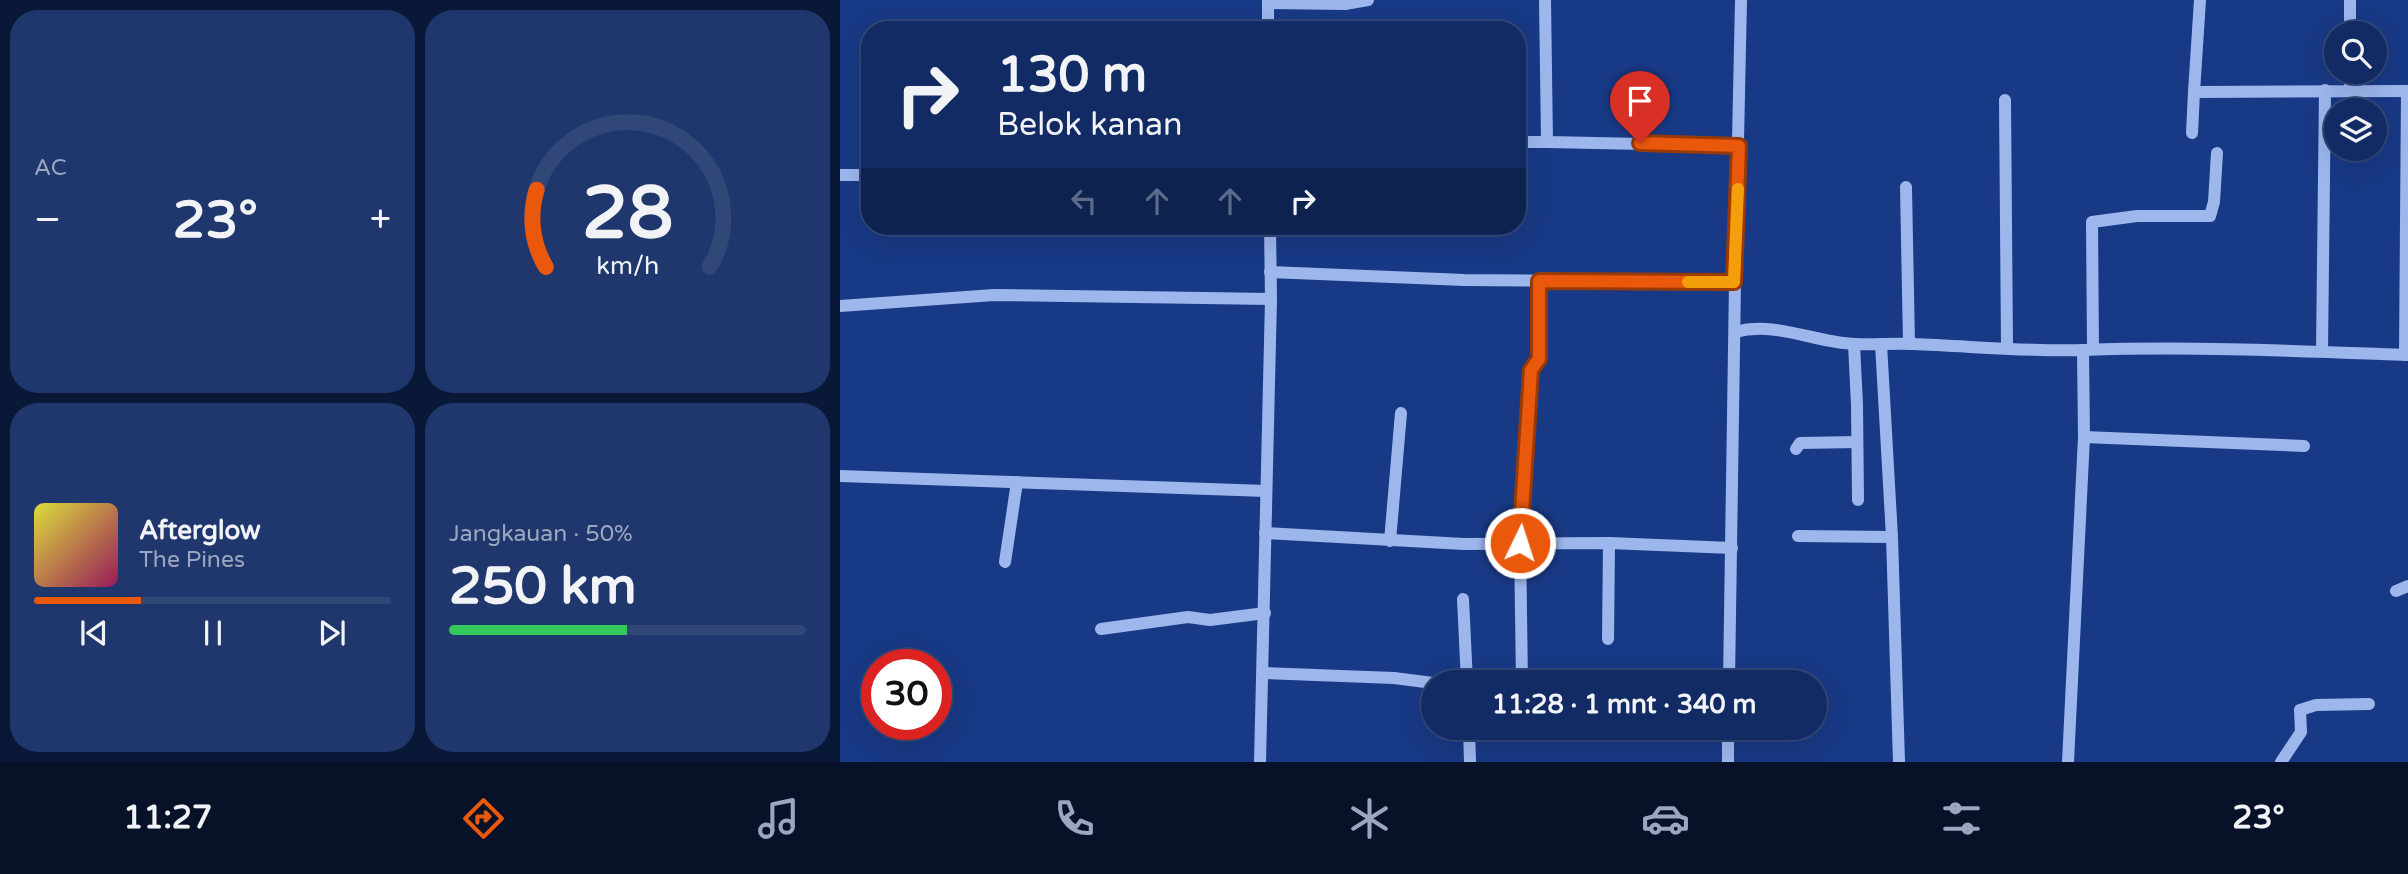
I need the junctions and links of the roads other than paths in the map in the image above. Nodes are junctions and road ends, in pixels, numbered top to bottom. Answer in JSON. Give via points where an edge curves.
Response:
{"nodes":[{"id":1,"x":1368,"y":0,"type":"edge"},
{"id":2,"x":1545,"y":0,"type":"edge"},
{"id":3,"x":1741,"y":0,"type":"edge"},
{"id":4,"x":2200,"y":0,"type":"edge"},
{"id":5,"x":2350,"y":0,"type":"edge"},
{"id":6,"x":1268,"y":1,"type":"edge"},
{"id":7,"x":1268,"y":21,"type":"edge"},
{"id":8,"x":2350,"y":21,"type":"edge"},
{"id":9,"x":2350,"y":84,"type":"edge"},
{"id":10,"x":2325,"y":90,"type":"junction"},
{"id":11,"x":2350,"y":90,"type":"junction"},
{"id":12,"x":2408,"y":90,"type":"edge"},
{"id":13,"x":2194,"y":92,"type":"junction"},
{"id":14,"x":2006,"y":100,"type":"dead end"},
{"id":15,"x":2192,"y":133,"type":"dead end"},
{"id":16,"x":1526,"y":142,"type":"edge"},
{"id":17,"x":1547,"y":142,"type":"junction"},
{"id":18,"x":1739,"y":146,"type":"junction"},
{"id":19,"x":2217,"y":153,"type":"dead end"},
{"id":20,"x":840,"y":175,"type":"edge"},
{"id":21,"x":861,"y":175,"type":"edge"},
{"id":22,"x":1906,"y":187,"type":"dead end"},
{"id":23,"x":1270,"y":235,"type":"edge"},
{"id":24,"x":1270,"y":272,"type":"junction"},
{"id":25,"x":1539,"y":281,"type":"junction"},
{"id":26,"x":1734,"y":282,"type":"junction"},
{"id":27,"x":1271,"y":299,"type":"junction"},
{"id":28,"x":840,"y":306,"type":"edge"},
{"id":29,"x":1735,"y":332,"type":"junction"},
{"id":30,"x":1854,"y":344,"type":"junction"},
{"id":31,"x":1881,"y":344,"type":"junction"},
{"id":32,"x":1909,"y":344,"type":"junction"},
{"id":33,"x":2007,"y":347,"type":"junction"},
{"id":34,"x":2088,"y":350,"type":"junction"},
{"id":35,"x":2322,"y":351,"type":"junction"},
{"id":36,"x":2407,"y":355,"type":"edge"},
{"id":37,"x":1401,"y":413,"type":"dead end"},
{"id":38,"x":2084,"y":437,"type":"junction"},
{"id":39,"x":1857,"y":442,"type":"junction"},
{"id":40,"x":2304,"y":446,"type":"dead end"},
{"id":41,"x":1796,"y":449,"type":"dead end"},
{"id":42,"x":840,"y":476,"type":"edge"},
{"id":43,"x":1017,"y":482,"type":"junction"},
{"id":44,"x":1266,"y":491,"type":"junction"},
{"id":45,"x":1858,"y":499,"type":"dead end"},
{"id":46,"x":1265,"y":533,"type":"junction"},
{"id":47,"x":1798,"y":536,"type":"dead end"},
{"id":48,"x":1892,"y":537,"type":"junction"},
{"id":49,"x":1390,"y":541,"type":"junction"},
{"id":50,"x":1520,"y":543,"type":"junction"},
{"id":51,"x":1609,"y":543,"type":"junction"},
{"id":52,"x":1732,"y":548,"type":"junction"},
{"id":53,"x":1005,"y":562,"type":"dead end"},
{"id":54,"x":1463,"y":599,"type":"dead end"},
{"id":55,"x":1265,"y":613,"type":"junction"},
{"id":56,"x":1101,"y":629,"type":"dead end"},
{"id":57,"x":1608,"y":639,"type":"dead end"},
{"id":58,"x":1466,"y":670,"type":"edge"},
{"id":59,"x":1522,"y":670,"type":"edge"},
{"id":60,"x":1729,"y":670,"type":"edge"},
{"id":61,"x":1264,"y":673,"type":"junction"},
{"id":62,"x":1421,"y":681,"type":"edge"},
{"id":63,"x":2369,"y":705,"type":"dead end"},
{"id":64,"x":1469,"y":740,"type":"edge"},
{"id":65,"x":1728,"y":740,"type":"edge"},
{"id":66,"x":1260,"y":762,"type":"edge"},
{"id":67,"x":1469,"y":762,"type":"edge"},
{"id":68,"x":1728,"y":762,"type":"edge"},
{"id":69,"x":1899,"y":762,"type":"edge"},
{"id":70,"x":2068,"y":762,"type":"edge"},
{"id":71,"x":2281,"y":762,"type":"edge"}],
"edges":[{"from":1,"to":6,"type":"street","via":[[1345,4]]},
{"from":2,"to":17,"type":"street"},
{"from":3,"to":18,"type":"street"},
{"from":4,"to":13,"type":"street"},
{"from":5,"to":8,"type":"street"},
{"from":6,"to":7,"type":"street"},
{"from":9,"to":11,"type":"street"},
{"from":10,"to":11,"type":"street"},
{"from":10,"to":13,"type":"street"},
{"from":10,"to":35,"type":"street"},
{"from":11,"to":12,"type":"street"},
{"from":12,"to":36,"type":"street"},
{"from":13,"to":15,"type":"street"},
{"from":14,"to":33,"type":"street"},
{"from":16,"to":17,"type":"street"},
{"from":17,"to":18,"type":"street"},
{"from":18,"to":26,"type":"street"},
{"from":19,"to":34,"type":"street","via":[[2210,216],[2137,216],[2092,222]]},
{"from":20,"to":21,"type":"street"},
{"from":22,"to":32,"type":"street"},
{"from":23,"to":24,"type":"street"},
{"from":24,"to":25,"type":"street"},
{"from":24,"to":27,"type":"street"},
{"from":25,"to":26,"type":"street"},
{"from":25,"to":50,"type":"street","via":[[1539,359],[1531,370]]},
{"from":26,"to":29,"type":"street"},
{"from":27,"to":28,"type":"street","via":[[994,295]]},
{"from":27,"to":44,"type":"street"},
{"from":29,"to":30,"type":"street","via":[[1771,328]]},
{"from":29,"to":52,"type":"street"},
{"from":30,"to":31,"type":"street"},
{"from":30,"to":39,"type":"street"},
{"from":31,"to":32,"type":"street"},
{"from":31,"to":48,"type":"street"},
{"from":32,"to":33,"type":"street"},
{"from":33,"to":34,"type":"street"},
{"from":34,"to":35,"type":"street"},
{"from":34,"to":38,"type":"street"},
{"from":35,"to":36,"type":"street"},
{"from":37,"to":49,"type":"street"},
{"from":38,"to":40,"type":"street"},
{"from":38,"to":70,"type":"street"},
{"from":39,"to":41,"type":"street","via":[[1800,443]]},
{"from":39,"to":45,"type":"street"},
{"from":42,"to":43,"type":"street"},
{"from":43,"to":44,"type":"street"},
{"from":43,"to":53,"type":"street"},
{"from":44,"to":46,"type":"street"},
{"from":46,"to":49,"type":"street"},
{"from":46,"to":55,"type":"street"},
{"from":47,"to":48,"type":"street"},
{"from":48,"to":69,"type":"street"},
{"from":49,"to":50,"type":"street"},
{"from":50,"to":51,"type":"street"},
{"from":50,"to":59,"type":"street"},
{"from":51,"to":52,"type":"street"},
{"from":51,"to":57,"type":"street"},
{"from":52,"to":60,"type":"street"},
{"from":54,"to":58,"type":"street"},
{"from":55,"to":56,"type":"street"},
{"from":55,"to":61,"type":"street"},
{"from":61,"to":62,"type":"street"},
{"from":61,"to":66,"type":"street"},
{"from":63,"to":71,"type":"street","via":[[2316,705],[2300,710],[2301,732]]},
{"from":64,"to":67,"type":"street"},
{"from":65,"to":68,"type":"street"}]}
